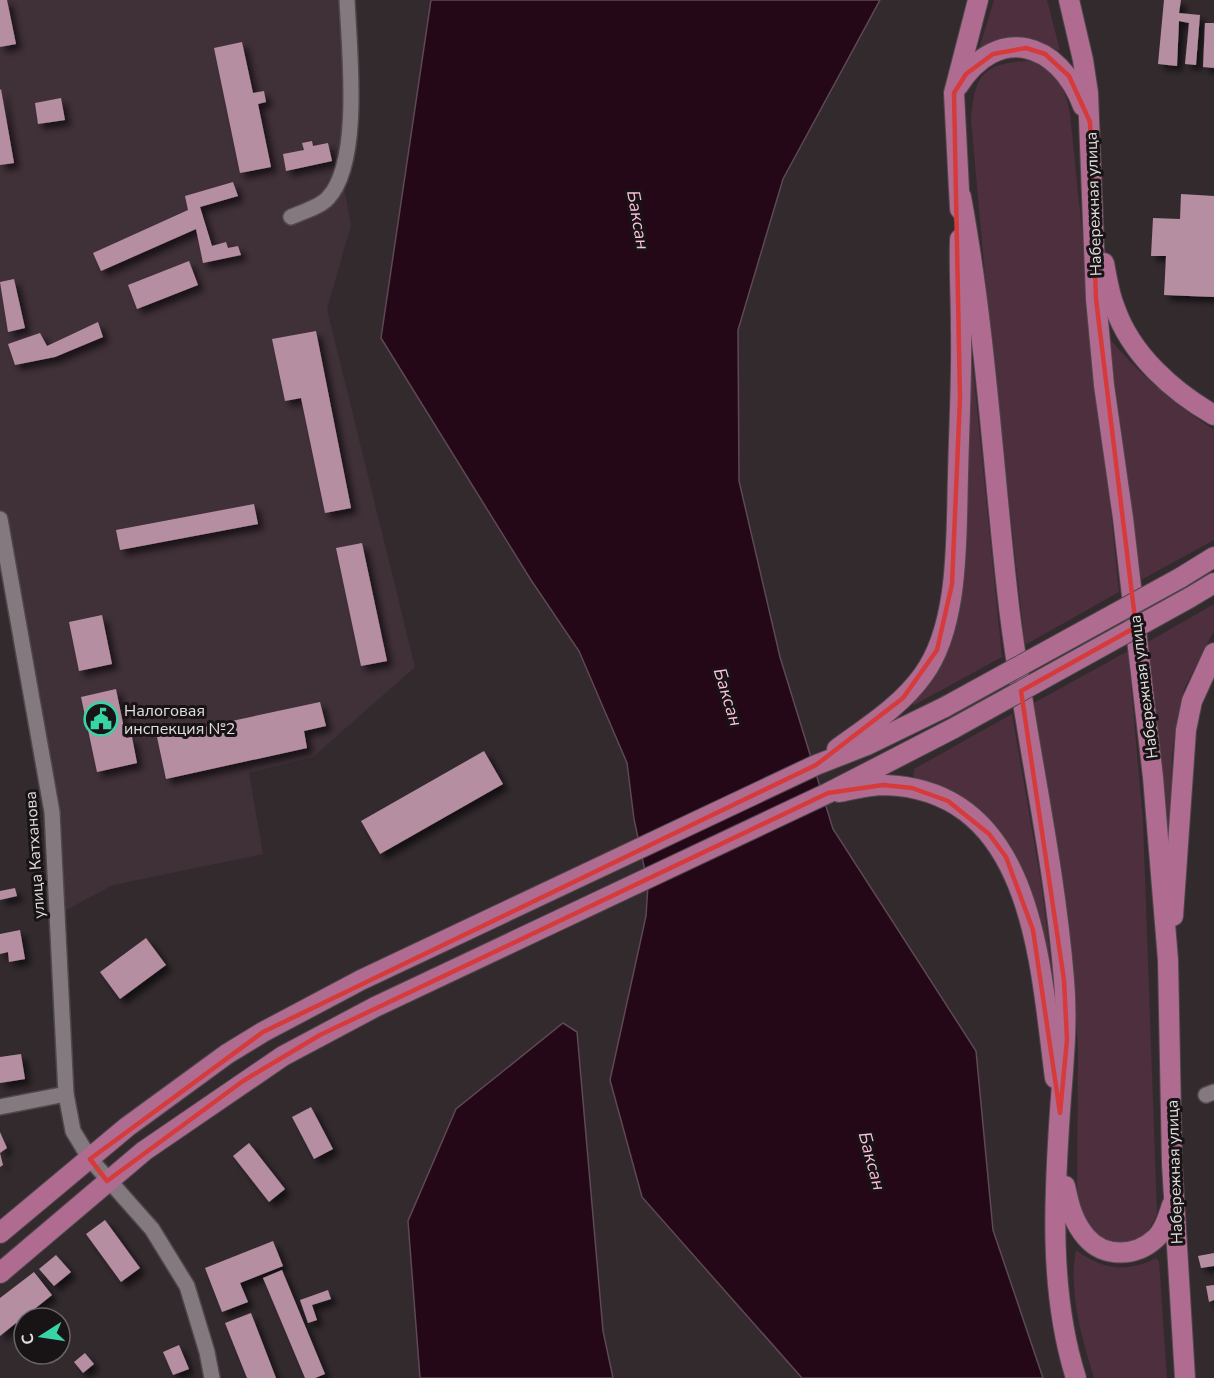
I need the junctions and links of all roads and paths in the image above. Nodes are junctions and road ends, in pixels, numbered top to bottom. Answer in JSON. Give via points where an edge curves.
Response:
{"nodes":[{"id":1,"x":347,"y":0,"type":"edge"},
{"id":2,"x":978,"y":0,"type":"edge"},
{"id":3,"x":1069,"y":0,"type":"edge"},
{"id":4,"x":954,"y":93,"type":"junction"},
{"id":5,"x":1090,"y":122,"type":"junction"},
{"id":6,"x":961,"y":197,"type":"junction"},
{"id":7,"x":1093,"y":206,"type":"junction"},
{"id":8,"x":291,"y":218,"type":"dead end"},
{"id":9,"x":1214,"y":415,"type":"edge"},
{"id":10,"x":0,"y":519,"type":"edge"},
{"id":11,"x":1214,"y":557,"type":"edge"},
{"id":12,"x":1214,"y":583,"type":"edge"},
{"id":13,"x":1214,"y":652,"type":"edge"},
{"id":14,"x":816,"y":765,"type":"junction"},
{"id":15,"x":828,"y":793,"type":"junction"},
{"id":16,"x":1168,"y":960,"type":"junction"},
{"id":17,"x":66,"y":1094,"type":"junction"},
{"id":18,"x":0,"y":1107,"type":"edge"},
{"id":19,"x":1060,"y":1113,"type":"junction"},
{"id":20,"x":1059,"y":1154,"type":"junction"},
{"id":21,"x":90,"y":1159,"type":"junction"},
{"id":22,"x":107,"y":1181,"type":"junction"},
{"id":23,"x":1174,"y":1200,"type":"junction"},
{"id":24,"x":0,"y":1233,"type":"edge"},
{"id":25,"x":0,"y":1273,"type":"edge"},
{"id":26,"x":212,"y":1378,"type":"edge"},
{"id":27,"x":1076,"y":1378,"type":"edge"},
{"id":28,"x":1185,"y":1378,"type":"edge"}],
"edges":[{"from":1,"to":8,"type":"street","via":[[349,145],[342,177],[327,200]]},
{"from":2,"to":4,"type":"main road"},
{"from":3,"to":5,"type":"main road","name":"Набережная улица","via":[[1083,60]]},
{"from":4,"to":5,"type":"main road","via":[[978,62],[1009,48],[1026,48],[1045,54],[1069,76]]},
{"from":4,"to":6,"type":"main road"},
{"from":5,"to":7,"type":"main road","name":"Набережная улица"},
{"from":6,"to":14,"type":"main road","via":[[957,507],[946,620],[924,674],[903,698]]},
{"from":6,"to":19,"type":"main road","via":[[974,270],[1010,608],[1064,980],[1067,1040]]},
{"from":7,"to":9,"type":"main road","via":[[1114,306],[1124,328],[1162,377]]},
{"from":7,"to":16,"type":"main road","name":"Набережная улица","via":[[1104,385],[1153,777]]},
{"from":10,"to":17,"type":"street","name":"улица Катханова","via":[[52,812]]},
{"from":11,"to":14,"type":"main road","bridge":true,"via":[[945,707]]},
{"from":12,"to":15,"type":"main road","bridge":true,"via":[[954,728]]},
{"from":13,"to":16,"type":"main road","via":[[1192,702],[1186,730]]},
{"from":14,"to":21,"type":"main road","via":[[361,980],[263,1032],[154,1107]]},
{"from":15,"to":19,"type":"main road","via":[[883,785],[929,793],[968,815],[1006,856],[1033,930]]},
{"from":15,"to":22,"type":"main road","via":[[375,1007],[283,1056]]},
{"from":16,"to":23,"type":"main road","name":"Набережная улица"},
{"from":17,"to":18,"type":"street"},
{"from":17,"to":21,"type":"street","name":"улица Катханова","via":[[74,1131]]},
{"from":19,"to":20,"type":"main road"},
{"from":20,"to":23,"type":"main road","via":[[1077,1224],[1087,1239],[1101,1249],[1115,1253],[1144,1247],[1157,1238],[1166,1224]]},
{"from":20,"to":27,"type":"main road","via":[[1059,1303]]},
{"from":21,"to":22,"type":"street","name":"улица Катханова"},
{"from":21,"to":24,"type":"main road"},
{"from":22,"to":25,"type":"main road"},
{"from":22,"to":26,"type":"street","name":"улица Катханова","via":[[152,1229],[187,1286]]},
{"from":23,"to":28,"type":"main road","name":"Набережная улица"}]}
